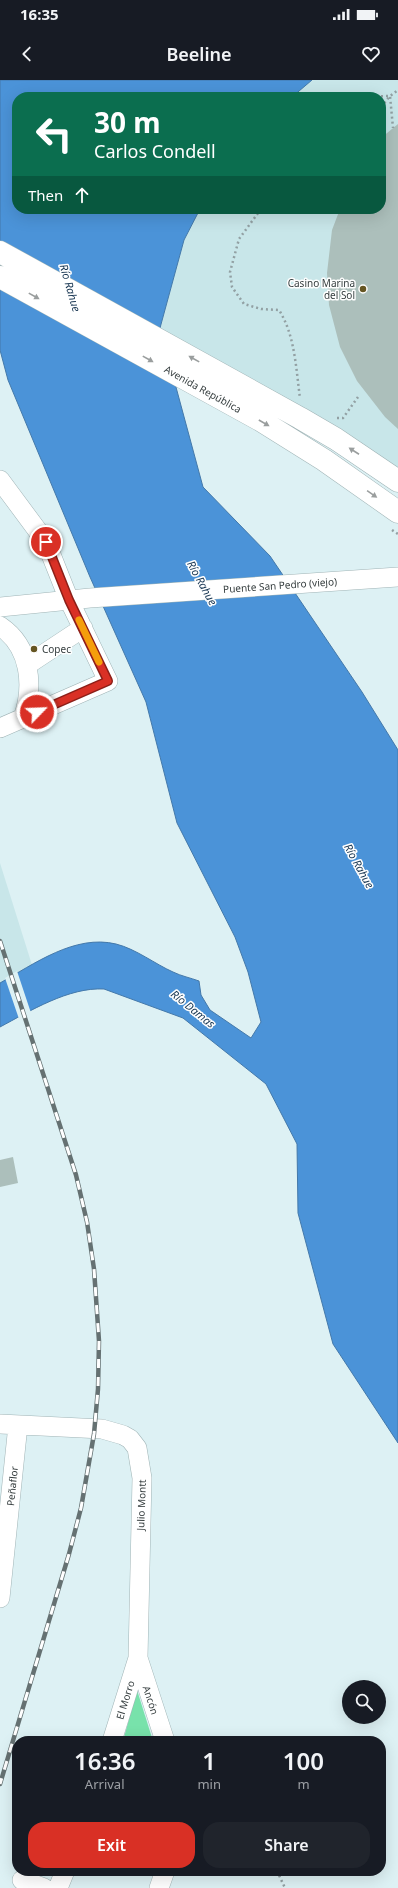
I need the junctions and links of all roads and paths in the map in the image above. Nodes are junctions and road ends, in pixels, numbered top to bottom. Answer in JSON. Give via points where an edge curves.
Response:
{"nodes":[{"id":1,"x":398,"y":90,"type":"edge"},
{"id":2,"x":386,"y":96,"type":"edge"},
{"id":3,"x":390,"y":96,"type":"junction"},
{"id":4,"x":386,"y":101,"type":"edge"},
{"id":5,"x":393,"y":128,"type":"dead end"},
{"id":6,"x":257,"y":214,"type":"edge"},
{"id":7,"x":0,"y":252,"type":"edge"},
{"id":8,"x":0,"y":277,"type":"edge"},
{"id":9,"x":358,"y":397,"type":"dead end"},
{"id":10,"x":306,"y":402,"type":"dead end"},
{"id":11,"x":330,"y":418,"type":"dead end"},
{"id":12,"x":0,"y":480,"type":"edge"},
{"id":13,"x":398,"y":481,"type":"edge"},
{"id":14,"x":398,"y":512,"type":"edge"},
{"id":15,"x":398,"y":577,"type":"edge"},
{"id":16,"x":69,"y":600,"type":"junction"},
{"id":17,"x":0,"y":607,"type":"edge"},
{"id":18,"x":0,"y":626,"type":"edge"},
{"id":19,"x":83,"y":628,"type":"junction"},
{"id":20,"x":27,"y":665,"type":"junction"},
{"id":21,"x":23,"y":718,"type":"junction"},
{"id":22,"x":0,"y":728,"type":"edge"},
{"id":23,"x":9,"y":1424,"type":"edge"},
{"id":24,"x":4,"y":1529,"type":"edge"},
{"id":25,"x":1,"y":1597,"type":"edge"},
{"id":26,"x":138,"y":1658,"type":"junction"},
{"id":27,"x":114,"y":1736,"type":"edge"},
{"id":28,"x":163,"y":1736,"type":"edge"},
{"id":29,"x":63,"y":1876,"type":"edge"},
{"id":30,"x":163,"y":1876,"type":"edge"},
{"id":31,"x":279,"y":1876,"type":"edge"},
{"id":32,"x":22,"y":1880,"type":"dead end"},
{"id":33,"x":44,"y":1888,"type":"edge"},
{"id":34,"x":58,"y":1888,"type":"edge"},
{"id":35,"x":159,"y":1888,"type":"edge"},
{"id":36,"x":285,"y":1888,"type":"edge"}],
"edges":[{"from":1,"to":3,"type":"path"},
{"from":2,"to":3,"type":"path"},
{"from":3,"to":4,"type":"path"},
{"from":3,"to":5,"type":"path"},
{"from":6,"to":10,"type":"path","via":[[239,238],[230,272],[232,287],[244,304],[261,309],[279,310],[285,320],[292,349],[300,398]]},
{"from":13,"to":7,"type":"main road","one_way":true,"via":[[336,439]]},
{"from":8,"to":14,"type":"main road","name":"Avenida República","one_way":true,"via":[[299,444]]},
{"from":9,"to":11,"type":"path","via":[[343,418]]},
{"from":12,"to":16,"type":"street","via":[[46,542]]},
{"from":15,"to":16,"type":"street","name":"Puente San Pedro (viejo)"},
{"from":16,"to":17,"type":"street","name":"Puente San Pedro (viejo)"},
{"from":16,"to":19,"type":"street"},
{"from":18,"to":20,"type":"street","via":[[18,644]]},
{"from":19,"to":20,"type":"street"},
{"from":19,"to":21,"type":"street","via":[[108,681]]},
{"from":20,"to":21,"type":"street","via":[[30,687]]},
{"from":21,"to":22,"type":"street"},
{"from":23,"to":24,"type":"street","name":"Peñaflor"},
{"from":23,"to":26,"type":"street","name":"Julio Montt","via":[[113,1431],[130,1439],[137,1448],[142,1478]]},
{"from":24,"to":25,"type":"street","name":"Peñaflor"},
{"from":26,"to":27,"type":"street","name":"El Morro"},
{"from":26,"to":28,"type":"street","name":"Ancón"},
{"from":29,"to":34,"type":"street"},
{"from":30,"to":35,"type":"street"},
{"from":31,"to":36,"type":"path"},
{"from":32,"to":33,"type":"street"}]}
